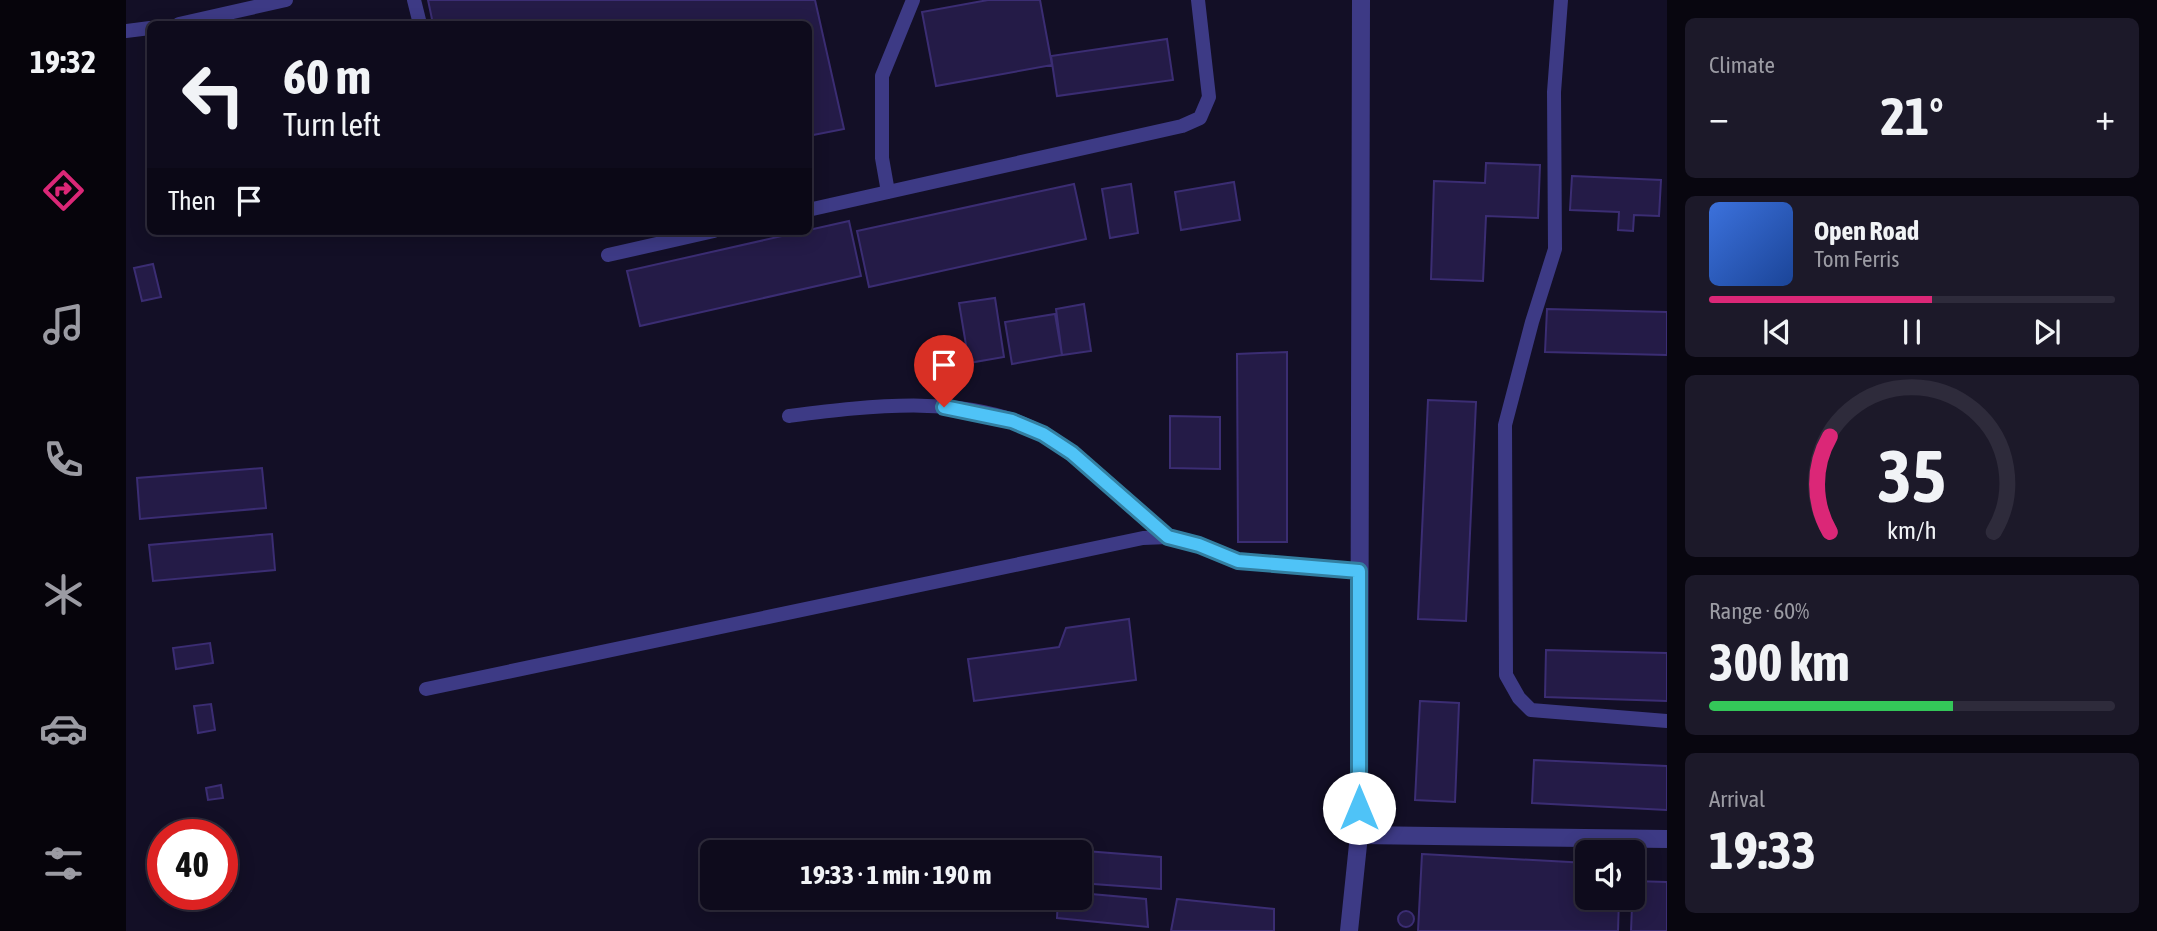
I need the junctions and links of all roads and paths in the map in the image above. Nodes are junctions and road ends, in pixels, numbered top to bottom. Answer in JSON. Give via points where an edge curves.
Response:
{"nodes":[{"id":1,"x":286,"y":0,"type":"edge"},
{"id":2,"x":414,"y":0,"type":"edge"},
{"id":3,"x":913,"y":0,"type":"edge"},
{"id":4,"x":1198,"y":0,"type":"edge"},
{"id":5,"x":1361,"y":0,"type":"edge"},
{"id":6,"x":1561,"y":0,"type":"edge"},
{"id":7,"x":192,"y":21,"type":"edge"},
{"id":8,"x":419,"y":21,"type":"edge"},
{"id":9,"x":147,"y":28,"type":"edge"},
{"id":10,"x":126,"y":31,"type":"edge"},
{"id":11,"x":888,"y":192,"type":"junction"},
{"id":12,"x":812,"y":209,"type":"edge"},
{"id":13,"x":696,"y":235,"type":"edge"},
{"id":14,"x":608,"y":255,"type":"dead end"},
{"id":15,"x":789,"y":416,"type":"dead end"},
{"id":16,"x":1168,"y":537,"type":"junction"},
{"id":17,"x":1359,"y":571,"type":"junction"},
{"id":18,"x":426,"y":689,"type":"dead end"},
{"id":19,"x":1667,"y":721,"type":"edge"},
{"id":20,"x":1359,"y":835,"type":"junction"},
{"id":21,"x":1667,"y":839,"type":"edge"},
{"id":22,"x":1349,"y":931,"type":"edge"}],
"edges":[{"from":1,"to":7,"type":"lane"},
{"from":2,"to":8,"type":"lane"},
{"from":3,"to":11,"type":"lane","via":[[883,76],[882,158]]},
{"from":4,"to":11,"type":"lane","via":[[1209,97],[1200,118]]},
{"from":5,"to":17,"type":"street"},
{"from":6,"to":19,"type":"lane","via":[[1553,92],[1555,249],[1505,425],[1506,675],[1531,710]]},
{"from":9,"to":10,"type":"lane"},
{"from":11,"to":12,"type":"lane"},
{"from":13,"to":14,"type":"lane"},
{"from":15,"to":16,"type":"lane","via":[[877,407],[944,407],[1012,421],[1072,453]]},
{"from":16,"to":17,"type":"lane","via":[[1238,561]]},
{"from":16,"to":18,"type":"lane","via":[[1143,538]]},
{"from":17,"to":20,"type":"street"},
{"from":20,"to":21,"type":"street"},
{"from":20,"to":22,"type":"street"}]}
